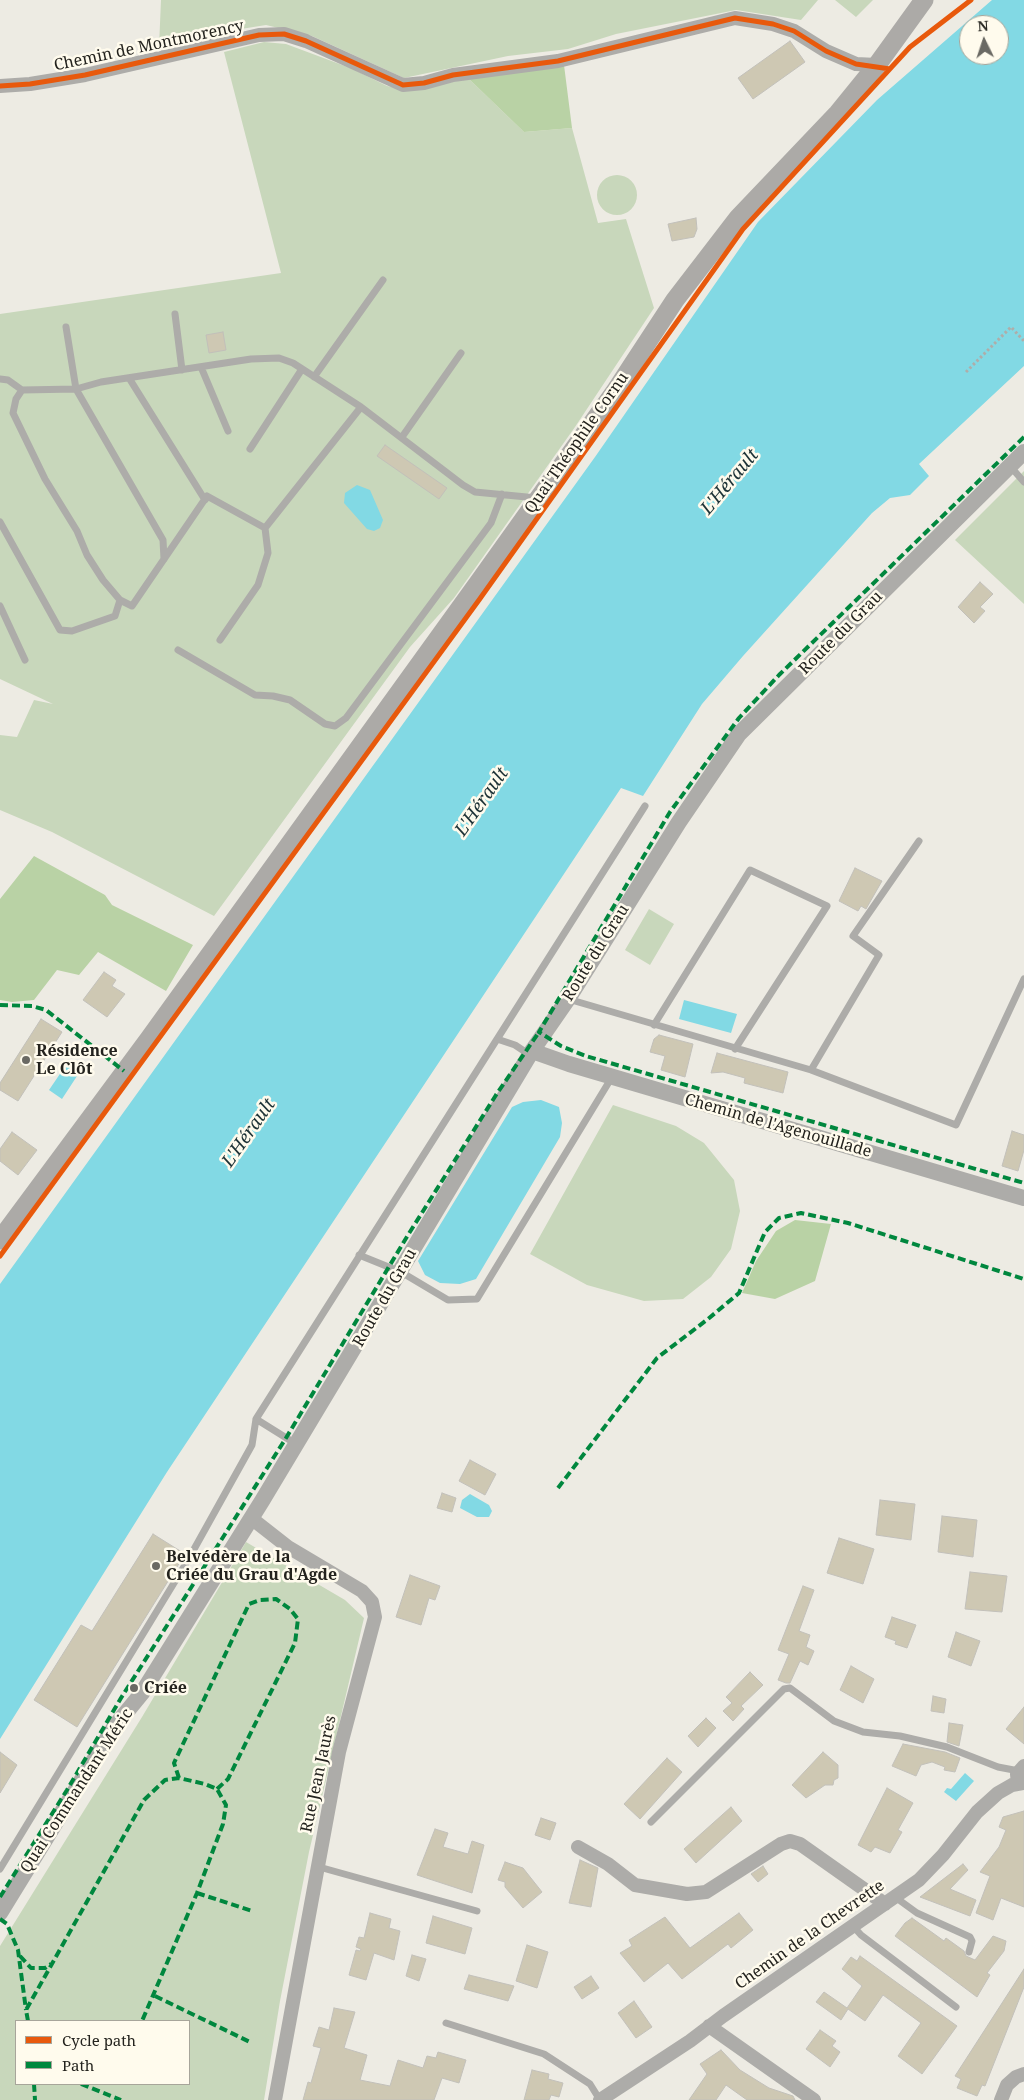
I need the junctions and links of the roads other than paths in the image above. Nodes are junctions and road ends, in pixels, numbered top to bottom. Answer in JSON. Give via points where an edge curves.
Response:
{"nodes":[{"id":1,"x":924,"y":0,"type":"edge"},
{"id":2,"x":877,"y":65,"type":"junction"},
{"id":3,"x":0,"y":86,"type":"edge"},
{"id":4,"x":383,"y":280,"type":"dead end"},
{"id":5,"x":175,"y":314,"type":"dead end"},
{"id":6,"x":66,"y":327,"type":"dead end"},
{"id":7,"x":461,"y":353,"type":"dead end"},
{"id":8,"x":201,"y":367,"type":"junction"},
{"id":9,"x":302,"y":369,"type":"junction"},
{"id":10,"x":182,"y":370,"type":"junction"},
{"id":11,"x":314,"y":377,"type":"junction"},
{"id":12,"x":129,"y":378,"type":"junction"},
{"id":13,"x":0,"y":379,"type":"edge"},
{"id":14,"x":76,"y":389,"type":"junction"},
{"id":15,"x":22,"y":390,"type":"junction"},
{"id":16,"x":361,"y":407,"type":"junction"},
{"id":17,"x":228,"y":430,"type":"dead end"},
{"id":18,"x":402,"y":437,"type":"junction"},
{"id":19,"x":250,"y":449,"type":"dead end"},
{"id":20,"x":1024,"y":452,"type":"edge"},
{"id":21,"x":1010,"y":466,"type":"junction"},
{"id":22,"x":1024,"y":482,"type":"edge"},
{"id":23,"x":502,"y":494,"type":"junction"},
{"id":24,"x":538,"y":498,"type":"junction"},
{"id":25,"x":205,"y":500,"type":"junction"},
{"id":26,"x":0,"y":522,"type":"edge"},
{"id":27,"x":265,"y":528,"type":"junction"},
{"id":28,"x":164,"y":560,"type":"junction"},
{"id":29,"x":120,"y":600,"type":"junction"},
{"id":30,"x":0,"y":606,"type":"edge"},
{"id":31,"x":220,"y":640,"type":"dead end"},
{"id":32,"x":178,"y":650,"type":"dead end"},
{"id":33,"x":24,"y":660,"type":"dead end"},
{"id":34,"x":645,"y":806,"type":"dead end"},
{"id":35,"x":919,"y":841,"type":"dead end"},
{"id":36,"x":1024,"y":979,"type":"edge"},
{"id":37,"x":568,"y":999,"type":"junction"},
{"id":38,"x":654,"y":1025,"type":"junction"},
{"id":39,"x":497,"y":1039,"type":"junction"},
{"id":40,"x":735,"y":1049,"type":"junction"},
{"id":41,"x":532,"y":1051,"type":"junction"},
{"id":42,"x":811,"y":1070,"type":"junction"},
{"id":43,"x":612,"y":1077,"type":"junction"},
{"id":44,"x":1024,"y":1198,"type":"edge"},
{"id":45,"x":0,"y":1240,"type":"edge"},
{"id":46,"x":359,"y":1255,"type":"junction"},
{"id":47,"x":401,"y":1272,"type":"junction"},
{"id":48,"x":256,"y":1419,"type":"junction"},
{"id":49,"x":296,"y":1444,"type":"junction"},
{"id":50,"x":251,"y":1518,"type":"junction"},
{"id":51,"x":1021,"y":1776,"type":"edge"},
{"id":52,"x":651,"y":1822,"type":"dead end"},
{"id":53,"x":578,"y":1847,"type":"dead end"},
{"id":54,"x":319,"y":1866,"type":"junction"},
{"id":55,"x":0,"y":1869,"type":"edge"},
{"id":56,"x":890,"y":1901,"type":"junction"},
{"id":57,"x":477,"y":1911,"type":"dead end"},
{"id":58,"x":0,"y":1913,"type":"edge"},
{"id":59,"x":853,"y":1926,"type":"junction"},
{"id":60,"x":969,"y":1952,"type":"dead end"},
{"id":61,"x":956,"y":2007,"type":"dead end"},
{"id":62,"x":446,"y":2023,"type":"dead end"},
{"id":63,"x":710,"y":2026,"type":"junction"},
{"id":64,"x":1024,"y":2074,"type":"edge"},
{"id":65,"x":275,"y":2100,"type":"edge"},
{"id":66,"x":600,"y":2100,"type":"edge"},
{"id":67,"x":814,"y":2100,"type":"edge"},
{"id":68,"x":1001,"y":2100,"type":"edge"}],
"edges":[{"from":1,"to":2,"type":"main road","name":"Quai Théophile Cornu"},
{"from":2,"to":3,"type":"street","name":"Chemin de Montmorency","via":[[856,64],[826,51],[794,31],[773,24],[734,18],[558,61],[402,85],[306,41],[284,34],[259,34],[85,75]]},
{"from":2,"to":24,"type":"main road","name":"Quai Théophile Cornu","via":[[838,113],[738,218],[675,300],[616,390]]},
{"from":4,"to":11,"type":"lane"},
{"from":5,"to":10,"type":"lane"},
{"from":6,"to":14,"type":"lane"},
{"from":7,"to":18,"type":"lane"},
{"from":8,"to":9,"type":"lane","via":[[279,358]]},
{"from":8,"to":10,"type":"lane"},
{"from":8,"to":17,"type":"lane"},
{"from":9,"to":11,"type":"lane"},
{"from":9,"to":19,"type":"lane"},
{"from":10,"to":12,"type":"lane"},
{"from":11,"to":16,"type":"lane"},
{"from":12,"to":14,"type":"lane"},
{"from":12,"to":25,"type":"lane"},
{"from":13,"to":15,"type":"lane","via":[[8,380]]},
{"from":14,"to":15,"type":"lane"},
{"from":14,"to":28,"type":"lane","via":[[163,540]]},
{"from":15,"to":29,"type":"lane","via":[[13,413],[45,479],[102,580]]},
{"from":16,"to":18,"type":"lane"},
{"from":16,"to":27,"type":"lane"},
{"from":18,"to":23,"type":"lane","via":[[475,492]]},
{"from":20,"to":21,"type":"street","name":"Route du Grau"},
{"from":21,"to":22,"type":"lane"},
{"from":21,"to":37,"type":"street","name":"Route du Grau","via":[[739,734],[679,822]]},
{"from":23,"to":24,"type":"lane"},
{"from":23,"to":32,"type":"lane","via":[[490,523],[346,718],[335,726],[325,724],[290,700],[254,695]]},
{"from":24,"to":45,"type":"main road","name":"Quai Théophile Cornu","via":[[149,1039]]},
{"from":25,"to":27,"type":"lane","via":[[207,496],[217,500]]},
{"from":25,"to":28,"type":"lane"},
{"from":26,"to":29,"type":"lane","via":[[60,630],[72,631],[115,616]]},
{"from":27,"to":31,"type":"lane","via":[[268,553],[258,585]]},
{"from":28,"to":29,"type":"lane","via":[[132,606]]},
{"from":30,"to":33,"type":"lane"},
{"from":34,"to":39,"type":"lane"},
{"from":35,"to":42,"type":"lane","via":[[853,936],[879,955]]},
{"from":36,"to":42,"type":"lane","via":[[956,1125]]},
{"from":37,"to":38,"type":"lane"},
{"from":37,"to":41,"type":"street","name":"Route du Grau"},
{"from":38,"to":40,"type":"lane"},
{"from":38,"to":40,"type":"lane","via":[[750,870],[827,906]]},
{"from":39,"to":41,"type":"lane","via":[[524,1051]]},
{"from":39,"to":46,"type":"lane"},
{"from":40,"to":42,"type":"lane"},
{"from":41,"to":43,"type":"street","name":"Chemin de l'Agenouillade"},
{"from":41,"to":47,"type":"street","name":"Route du Grau"},
{"from":43,"to":44,"type":"street","name":"Chemin de l'Agenouillade"},
{"from":43,"to":47,"type":"lane","via":[[477,1299],[448,1300]]},
{"from":46,"to":47,"type":"lane"},
{"from":46,"to":48,"type":"lane"},
{"from":47,"to":49,"type":"street","name":"Route du Grau"},
{"from":48,"to":49,"type":"lane"},
{"from":48,"to":55,"type":"lane","via":[[252,1444],[188,1560]]},
{"from":49,"to":50,"type":"street","name":"Route du Grau"},
{"from":50,"to":54,"type":"street","name":"Rue Jean Jaurès","via":[[288,1547],[362,1591],[372,1602],[375,1617],[339,1752]]},
{"from":50,"to":58,"type":"street","name":"Quai Commandant Méric","via":[[142,1692],[115,1726]]},
{"from":51,"to":52,"type":"lane","via":[[947,1746],[862,1732],[834,1721],[790,1688],[784,1689]]},
{"from":51,"to":56,"type":"street","name":"Chemin de la Chevrette","via":[[977,1812],[919,1880]]},
{"from":53,"to":56,"type":"street","via":[[635,1884],[686,1894],[706,1892],[790,1840]]},
{"from":54,"to":57,"type":"lane"},
{"from":54,"to":65,"type":"street","name":"Rue Jean Jaurès"},
{"from":56,"to":59,"type":"street","name":"Chemin de la Chevrette"},
{"from":56,"to":60,"type":"lane","via":[[970,1937]]},
{"from":59,"to":61,"type":"lane"},
{"from":59,"to":63,"type":"street","name":"Chemin de la Chevrette"},
{"from":62,"to":66,"type":"lane","via":[[544,2054],[590,2084]]},
{"from":63,"to":66,"type":"street","name":"Chemin de la Chevrette"},
{"from":63,"to":67,"type":"street"},
{"from":64,"to":68,"type":"street","via":[[1006,2085]]}]}
